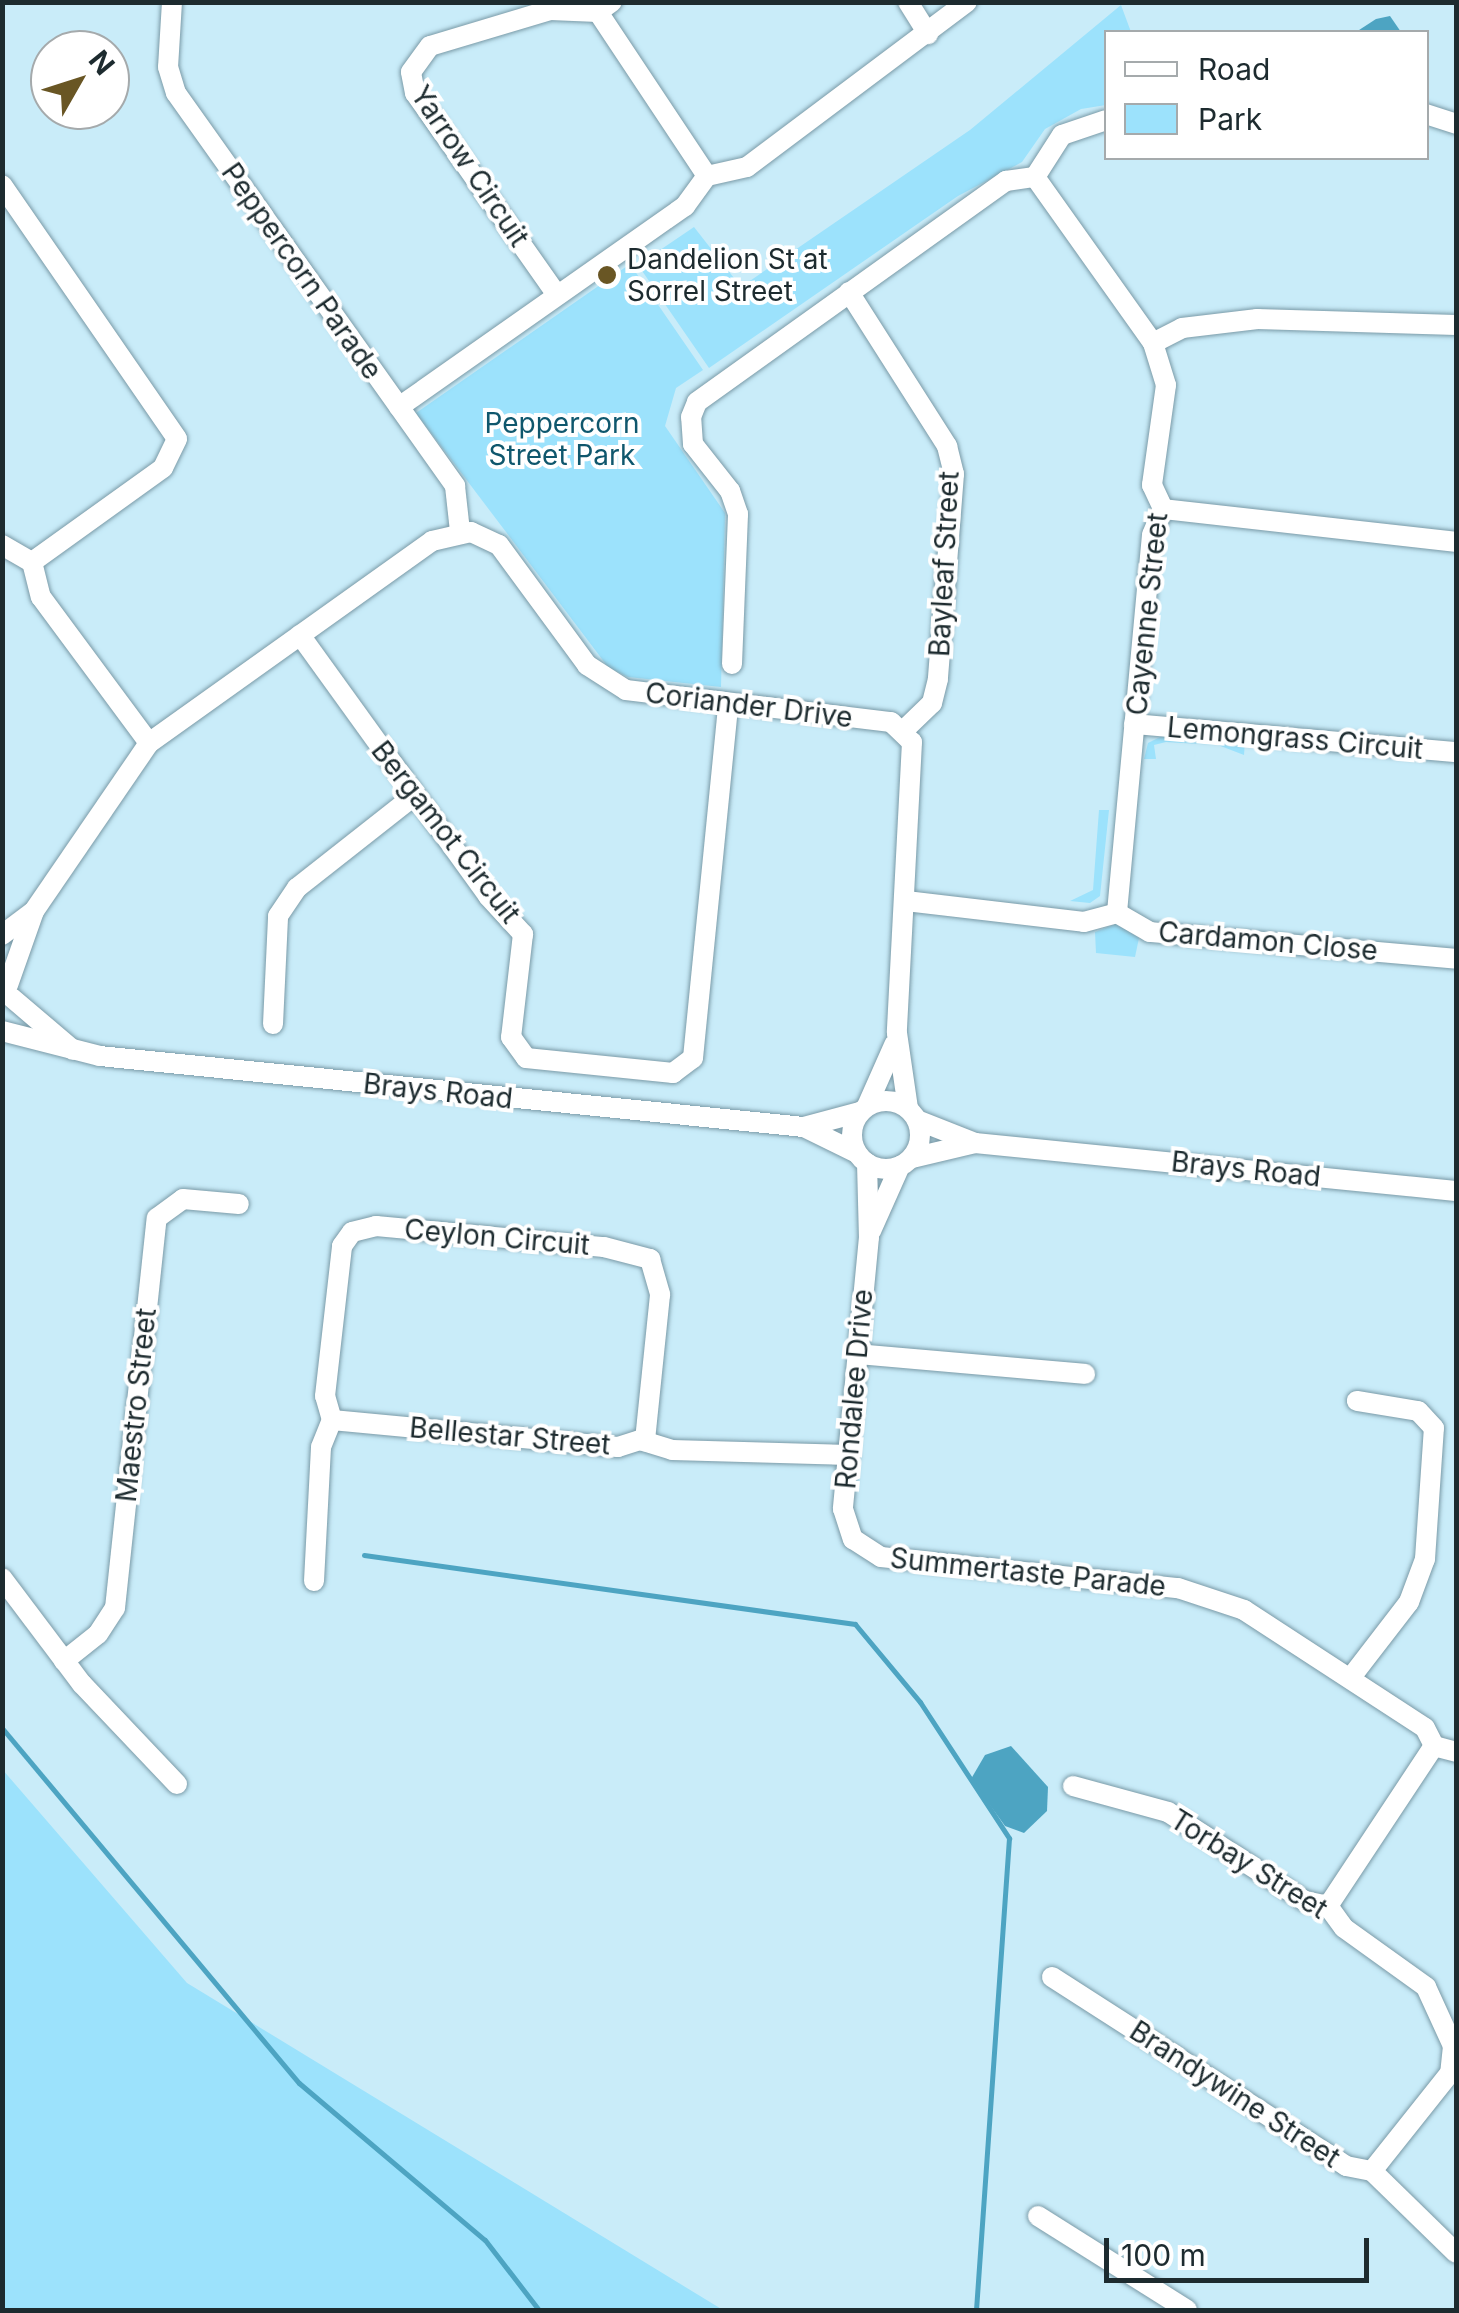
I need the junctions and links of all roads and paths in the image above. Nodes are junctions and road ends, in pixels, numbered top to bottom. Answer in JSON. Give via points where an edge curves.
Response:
{"nodes":[{"id":1,"x":172,"y":2,"type":"edge"},
{"id":2,"x":908,"y":2,"type":"edge"},
{"id":3,"x":967,"y":2,"type":"edge"},
{"id":4,"x":605,"y":7,"type":"edge"},
{"id":5,"x":928,"y":34,"type":"junction"},
{"id":6,"x":1429,"y":115,"type":"edge"},
{"id":7,"x":1104,"y":121,"type":"edge"},
{"id":8,"x":1456,"y":124,"type":"edge"},
{"id":9,"x":707,"y":176,"type":"junction"},
{"id":10,"x":1034,"y":177,"type":"junction"},
{"id":11,"x":2,"y":185,"type":"edge"},
{"id":12,"x":849,"y":292,"type":"junction"},
{"id":13,"x":558,"y":295,"type":"junction"},
{"id":14,"x":1456,"y":325,"type":"edge"},
{"id":15,"x":1153,"y":343,"type":"junction"},
{"id":16,"x":398,"y":406,"type":"junction"},
{"id":17,"x":1163,"y":510,"type":"junction"},
{"id":18,"x":460,"y":531,"type":"junction"},
{"id":19,"x":1456,"y":542,"type":"edge"},
{"id":20,"x":2,"y":545,"type":"edge"},
{"id":21,"x":32,"y":562,"type":"junction"},
{"id":22,"x":300,"y":636,"type":"junction"},
{"id":23,"x":732,"y":664,"type":"dead end"},
{"id":24,"x":728,"y":706,"type":"junction"},
{"id":25,"x":1134,"y":724,"type":"junction"},
{"id":26,"x":903,"y":731,"type":"junction"},
{"id":27,"x":149,"y":743,"type":"junction"},
{"id":28,"x":1456,"y":752,"type":"edge"},
{"id":29,"x":414,"y":796,"type":"junction"},
{"id":30,"x":906,"y":901,"type":"junction"},
{"id":31,"x":34,"y":911,"type":"junction"},
{"id":32,"x":1117,"y":912,"type":"junction"},
{"id":33,"x":2,"y":936,"type":"edge"},
{"id":34,"x":1456,"y":959,"type":"edge"},
{"id":35,"x":8,"y":987,"type":"edge"},
{"id":36,"x":2,"y":1024,"type":"edge"},
{"id":37,"x":273,"y":1024,"type":"dead end"},
{"id":38,"x":2,"y":1032,"type":"edge"},
{"id":39,"x":897,"y":1034,"type":"junction"},
{"id":40,"x":73,"y":1050,"type":"junction"},
{"id":41,"x":863,"y":1109,"type":"junction"},
{"id":42,"x":913,"y":1114,"type":"junction"},
{"id":43,"x":804,"y":1127,"type":"junction"},
{"id":44,"x":975,"y":1143,"type":"junction"},
{"id":45,"x":862,"y":1158,"type":"junction"},
{"id":46,"x":906,"y":1162,"type":"junction"},
{"id":47,"x":1456,"y":1190,"type":"edge"},
{"id":48,"x":239,"y":1204,"type":"dead end"},
{"id":49,"x":868,"y":1237,"type":"junction"},
{"id":50,"x":857,"y":1354,"type":"junction"},
{"id":51,"x":1085,"y":1374,"type":"dead end"},
{"id":52,"x":1357,"y":1401,"type":"dead end"},
{"id":53,"x":332,"y":1420,"type":"junction"},
{"id":54,"x":645,"y":1441,"type":"junction"},
{"id":55,"x":849,"y":1455,"type":"junction"},
{"id":56,"x":854,"y":1539,"type":"joint"},
{"id":57,"x":2,"y":1578,"type":"edge"},
{"id":58,"x":314,"y":1581,"type":"dead end"},
{"id":59,"x":64,"y":1662,"type":"junction"},
{"id":60,"x":1352,"y":1676,"type":"junction"},
{"id":61,"x":1434,"y":1746,"type":"junction"},
{"id":62,"x":1456,"y":1752,"type":"edge"},
{"id":63,"x":177,"y":1784,"type":"dead end"},
{"id":64,"x":1073,"y":1786,"type":"dead end"},
{"id":65,"x":1328,"y":1906,"type":"junction"},
{"id":66,"x":1052,"y":1977,"type":"dead end"},
{"id":67,"x":1372,"y":2171,"type":"junction"},
{"id":68,"x":1038,"y":2216,"type":"dead end"},
{"id":69,"x":1456,"y":2253,"type":"edge"},
{"id":70,"x":1187,"y":2310,"type":"edge"}],
"edges":[{"from":1,"to":16,"type":"street","name":"Peppercorn Parade","via":[[168,67],[176,93]]},
{"from":2,"to":5,"type":"street"},
{"from":3,"to":5,"type":"street"},
{"from":4,"to":9,"type":"street"},
{"from":4,"to":13,"type":"street","name":"Yarrow Circuit","via":[[556,9],[436,44],[410,72],[415,93]]},
{"from":5,"to":9,"type":"street","via":[[748,166]]},
{"from":6,"to":8,"type":"street"},
{"from":7,"to":10,"type":"street","via":[[1062,136]]},
{"from":9,"to":13,"type":"street","via":[[686,206]]},
{"from":10,"to":12,"type":"street","via":[[1006,181]]},
{"from":10,"to":15,"type":"street","name":"Cayenne Street"},
{"from":11,"to":21,"type":"street","via":[[177,439],[163,468]]},
{"from":12,"to":23,"type":"street","via":[[697,402],[691,416],[694,444],[730,490],[738,514]]},
{"from":12,"to":26,"type":"street","name":"Bayleaf Street","via":[[947,446],[954,474],[938,679],[932,703]]},
{"from":13,"to":16,"type":"street"},
{"from":14,"to":15,"type":"street","via":[[1257,319],[1182,328]]},
{"from":15,"to":17,"type":"street","name":"Cayenne Street","via":[[1166,385],[1152,485]]},
{"from":16,"to":18,"type":"street","name":"Peppercorn Parade","via":[[457,491]]},
{"from":17,"to":19,"type":"street"},
{"from":17,"to":25,"type":"street","name":"Cayenne Street","via":[[1152,535]]},
{"from":18,"to":22,"type":"street","via":[[432,541]]},
{"from":18,"to":24,"type":"street","name":"Coriander Drive","via":[[499,545],[587,665],[626,690]]},
{"from":20,"to":21,"type":"street"},
{"from":21,"to":27,"type":"street","via":[[41,598]]},
{"from":22,"to":27,"type":"street"},
{"from":22,"to":29,"type":"street","name":"Bergamot Circuit"},
{"from":24,"to":26,"type":"street","name":"Coriander Drive","via":[[891,722]]},
{"from":24,"to":29,"type":"street","name":"Bergamot Circuit","via":[[693,1058],[674,1074],[526,1058],[511,1037],[524,934]]},
{"from":25,"to":28,"type":"street","name":"Lemongrass Circuit"},
{"from":25,"to":32,"type":"street","name":"Cayenne Street"},
{"from":26,"to":30,"type":"street","via":[[912,742],[914,773]]},
{"from":27,"to":31,"type":"street"},
{"from":29,"to":37,"type":"street","via":[[298,888],[278,916]]},
{"from":30,"to":32,"type":"street","via":[[1084,922]]},
{"from":30,"to":39,"type":"street"},
{"from":31,"to":33,"type":"street"},
{"from":31,"to":35,"type":"street"},
{"from":32,"to":34,"type":"street","name":"Cardamon Close","via":[[1150,932]]},
{"from":35,"to":36,"type":"street"},
{"from":35,"to":40,"type":"street"},
{"from":38,"to":40,"type":"street","name":"Brays Road"},
{"from":39,"to":41,"type":"street"},
{"from":39,"to":42,"type":"street"},
{"from":40,"to":43,"type":"street","name":"Brays Road"},
{"from":41,"to":42,"type":"street","via":[[888,1100]]},
{"from":41,"to":43,"type":"street","name":"Brays Road"},
{"from":41,"to":45,"type":"street","via":[[852,1129]]},
{"from":42,"to":44,"type":"street","name":"Brays Road"},
{"from":42,"to":46,"type":"street","via":[[920,1140]]},
{"from":43,"to":45,"type":"street","name":"Brays Road"},
{"from":44,"to":46,"type":"street","name":"Brays Road"},
{"from":44,"to":47,"type":"street","name":"Brays Road"},
{"from":45,"to":46,"type":"street"},
{"from":45,"to":49,"type":"street","name":"Rondalee Drive"},
{"from":46,"to":49,"type":"street","name":"Rondalee Drive"},
{"from":48,"to":59,"type":"street","name":"Maestro Street","via":[[183,1200],[156,1218],[115,1608],[98,1634]]},
{"from":49,"to":50,"type":"street","name":"Rondalee Drive"},
{"from":50,"to":51,"type":"street"},
{"from":50,"to":55,"type":"street","name":"Rondalee Drive"},
{"from":52,"to":60,"type":"street","via":[[1418,1411],[1434,1428],[1426,1559],[1408,1602]]},
{"from":53,"to":54,"type":"street","name":"Bellestar Street","via":[[618,1447]]},
{"from":53,"to":54,"type":"street","name":"Ceylon Circuit","via":[[326,1396],[342,1246],[352,1232],[376,1226],[604,1247],[650,1259],[660,1294]]},
{"from":53,"to":58,"type":"street","via":[[322,1447]]},
{"from":54,"to":55,"type":"street","name":"Bellestar Street","via":[[672,1450]]},
{"from":55,"to":56,"type":"street","name":"Rondalee Drive","via":[[843,1509]]},
{"from":56,"to":60,"type":"street","name":"Summertaste Parade","via":[[881,1556],[1178,1588],[1244,1610]]},
{"from":57,"to":59,"type":"street"},
{"from":59,"to":63,"type":"street"},
{"from":60,"to":61,"type":"street","name":"Summertaste Parade","via":[[1425,1728]]},
{"from":61,"to":62,"type":"street"},
{"from":61,"to":65,"type":"street"},
{"from":64,"to":65,"type":"street","name":"Torbay Street","via":[[1168,1812],[1305,1901]]},
{"from":65,"to":67,"type":"street","name":"Torbay Street","via":[[1344,1928],[1426,1987],[1453,2046],[1450,2073]]},
{"from":66,"to":67,"type":"street","name":"Brandywine Street","via":[[1346,2166]]},
{"from":67,"to":69,"type":"street","name":"Brandywine Street"},
{"from":68,"to":70,"type":"street"}]}
